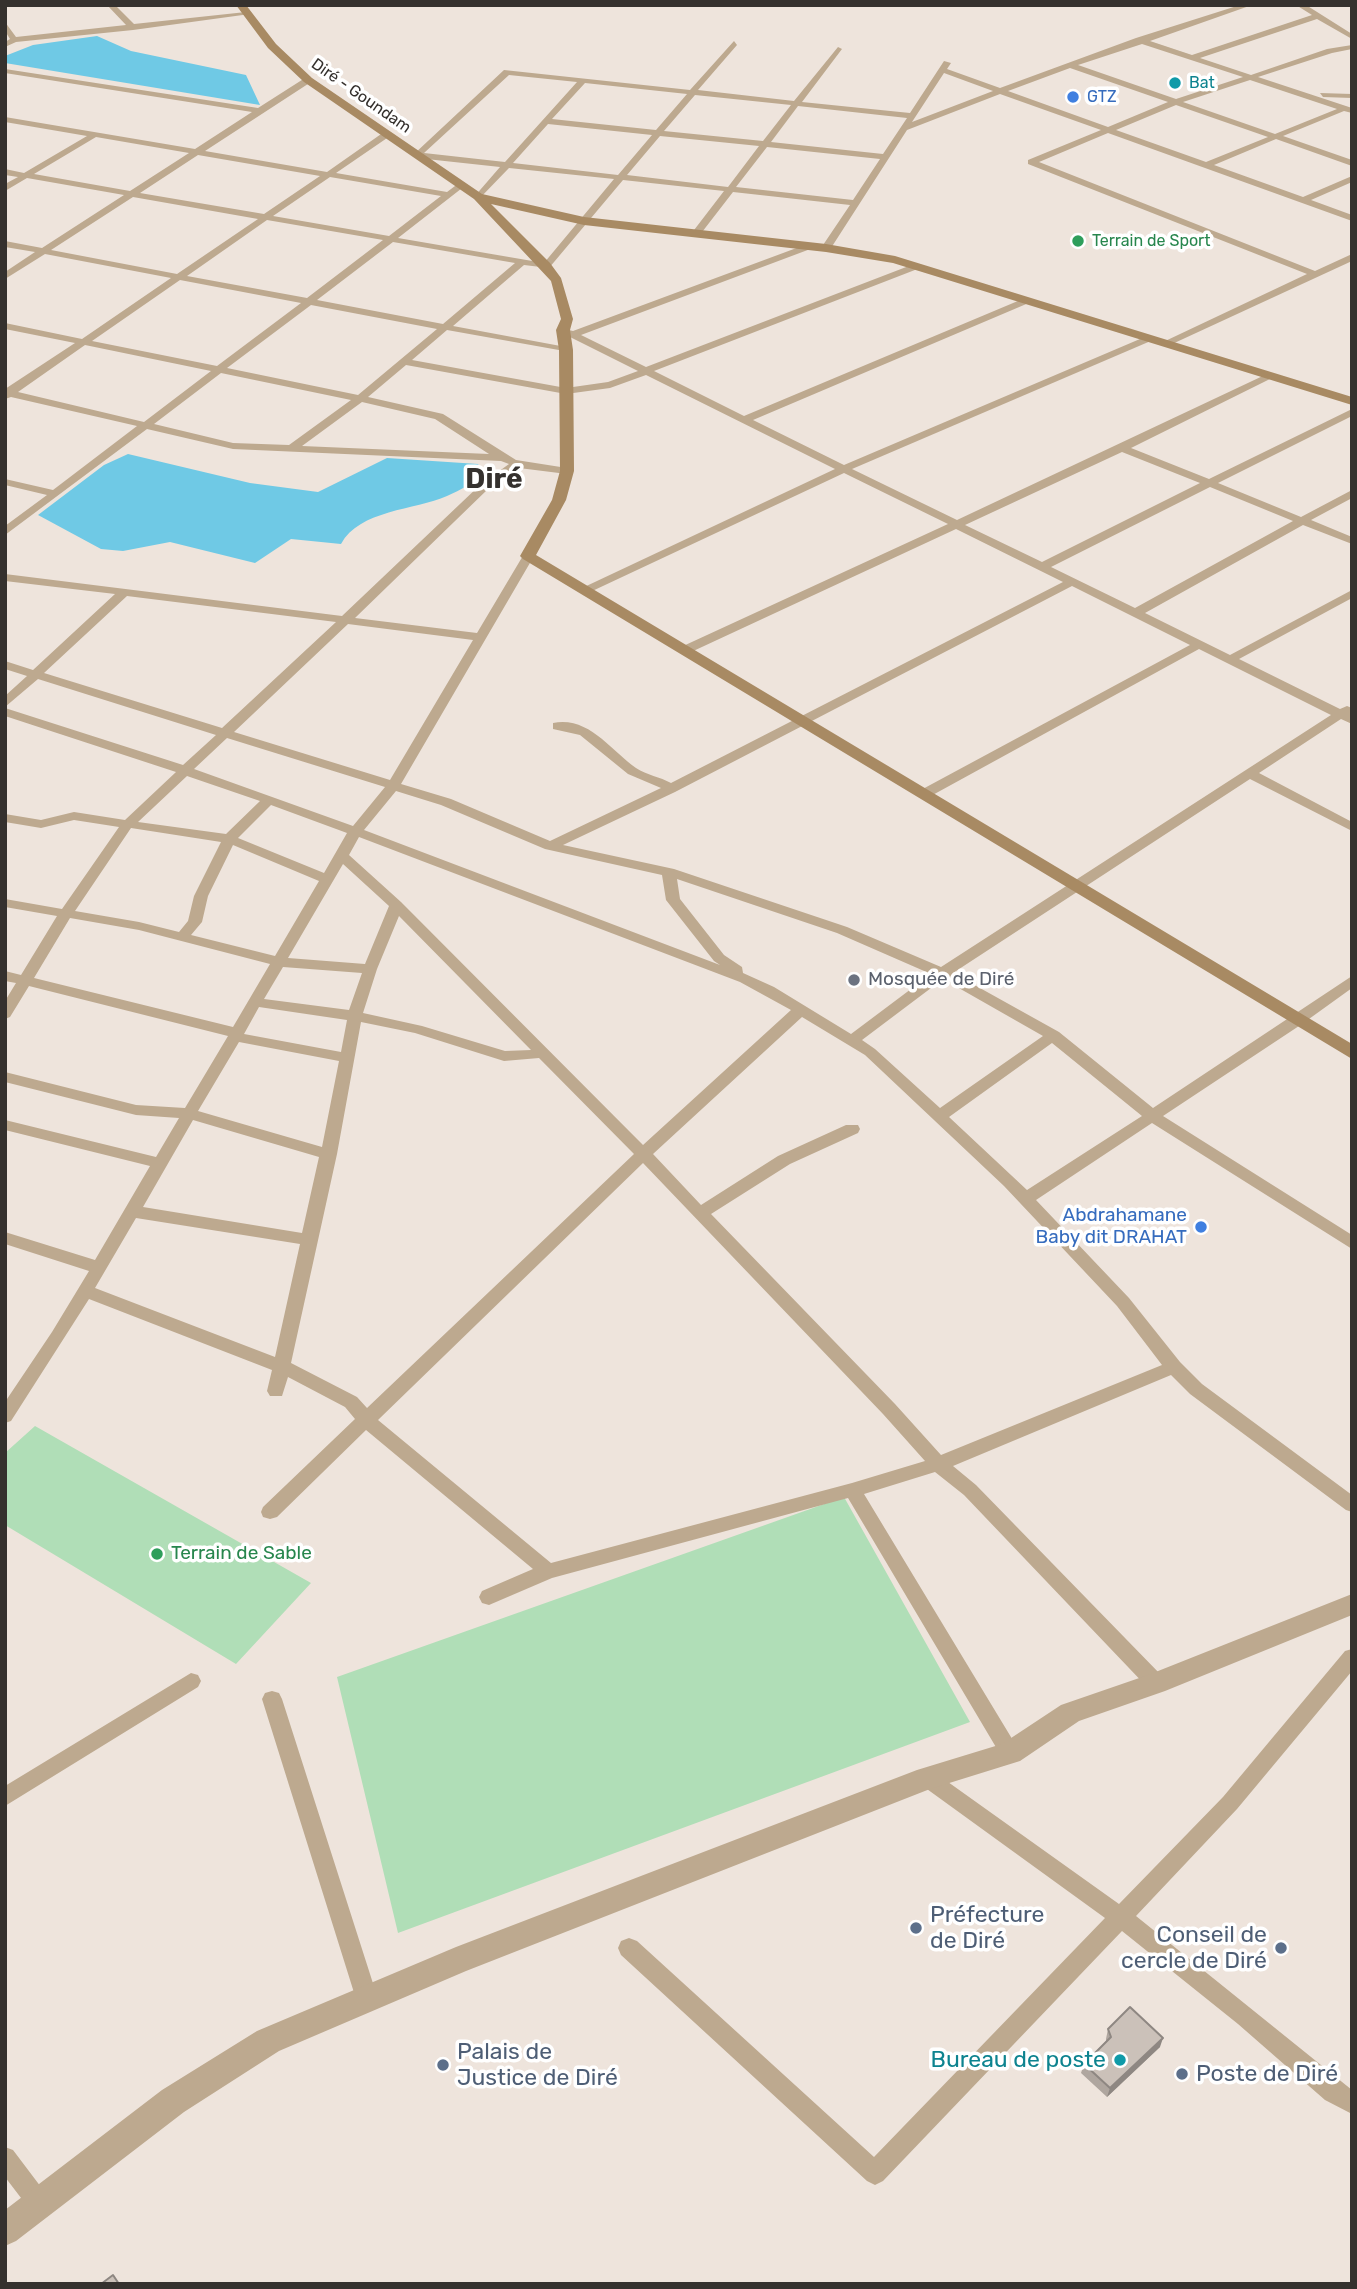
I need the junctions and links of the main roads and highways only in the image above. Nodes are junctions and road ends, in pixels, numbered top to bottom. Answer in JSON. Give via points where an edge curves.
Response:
{"nodes":[{"id":1,"x":244,"y":10,"type":"edge"},
{"id":2,"x":478,"y":197,"type":"junction"},
{"id":3,"x":1352,"y":401,"type":"edge"},
{"id":4,"x":1352,"y":1053,"type":"edge"}],
"edges":[{"from":1,"to":2,"type":"main road","name":"Diré - Goundam","via":[[272,46],[308,80]]},
{"from":2,"to":3,"type":"main road","via":[[584,220],[826,248],[917,266]]},
{"from":2,"to":4,"type":"main road","name":"Diré - Goundam","via":[[557,281],[569,332],[567,471],[559,500],[528,556]]}]}
